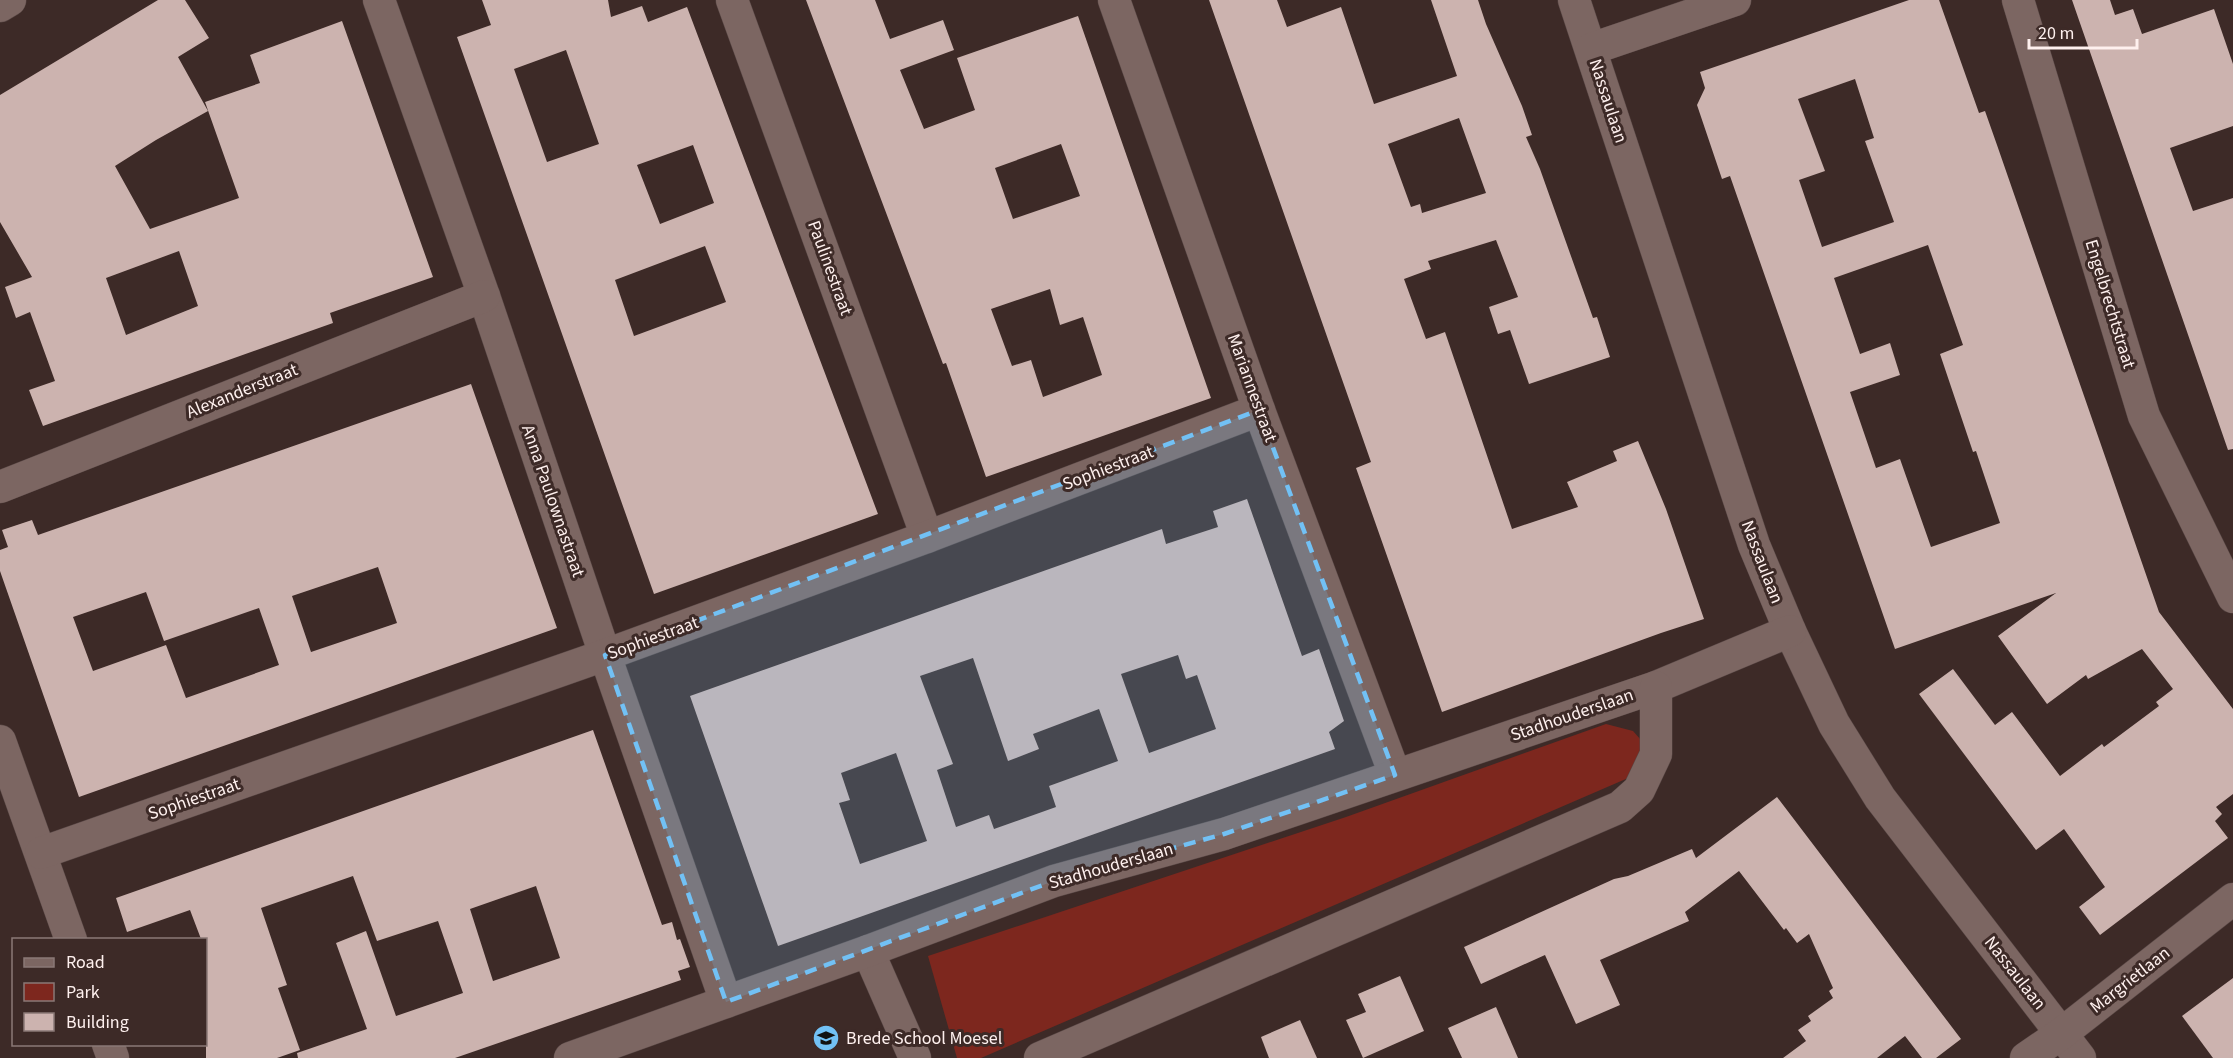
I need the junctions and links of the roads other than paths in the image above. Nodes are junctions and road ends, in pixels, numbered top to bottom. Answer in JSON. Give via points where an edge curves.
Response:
{"nodes":[{"id":1,"x":10,"y":0,"type":"edge"},
{"id":2,"x":379,"y":0,"type":"edge"},
{"id":3,"x":732,"y":0,"type":"edge"},
{"id":4,"x":1114,"y":0,"type":"edge"},
{"id":5,"x":1574,"y":0,"type":"edge"},
{"id":6,"x":1736,"y":0,"type":"edge"},
{"id":7,"x":2018,"y":0,"type":"edge"},
{"id":8,"x":0,"y":6,"type":"edge"},
{"id":9,"x":1591,"y":49,"type":"junction"},
{"id":10,"x":484,"y":296,"type":"junction"},
{"id":11,"x":1259,"y":410,"type":"junction"},
{"id":12,"x":0,"y":487,"type":"edge"},
{"id":13,"x":927,"y":537,"type":"junction"},
{"id":14,"x":2233,"y":597,"type":"edge"},
{"id":15,"x":1790,"y":631,"type":"junction"},
{"id":16,"x":605,"y":655,"type":"junction"},
{"id":17,"x":1656,"y":687,"type":"junction"},
{"id":18,"x":0,"y":741,"type":"edge"},
{"id":19,"x":1395,"y":775,"type":"junction"},
{"id":20,"x":41,"y":853,"type":"junction"},
{"id":21,"x":2233,"y":899,"type":"edge"},
{"id":22,"x":71,"y":938,"type":"edge"},
{"id":23,"x":868,"y":951,"type":"junction"},
{"id":24,"x":726,"y":1002,"type":"junction"},
{"id":25,"x":2070,"y":1046,"type":"edge"},
{"id":26,"x":570,"y":1058,"type":"edge"},
{"id":27,"x":915,"y":1058,"type":"edge"},
{"id":28,"x":1040,"y":1058,"type":"edge"},
{"id":29,"x":2026,"y":1058,"type":"edge"}],
"edges":[{"from":1,"to":8,"type":"street"},
{"from":2,"to":10,"type":"street","name":"Anna Paulownastraat"},
{"from":3,"to":13,"type":"street","name":"Paulinestraat"},
{"from":4,"to":11,"type":"street","name":"Mariannestraat"},
{"from":5,"to":9,"type":"street","name":"Nassaulaan"},
{"from":6,"to":9,"type":"street"},
{"from":7,"to":14,"type":"street","name":"Engelbrechtstraat","via":[[2144,416]]},
{"from":9,"to":15,"type":"street","name":"Nassaulaan","via":[[1754,545]]},
{"from":10,"to":12,"type":"street","name":"Alexanderstraat"},
{"from":10,"to":16,"type":"street","name":"Anna Paulownastraat"},
{"from":11,"to":13,"type":"street","name":"Sophiestraat"},
{"from":11,"to":19,"type":"street","name":"Mariannestraat"},
{"from":13,"to":16,"type":"street","name":"Sophiestraat"},
{"from":15,"to":17,"type":"street","name":"Stadhouderslaan"},
{"from":15,"to":25,"type":"street","name":"Nassaulaan","via":[[1834,724],[1880,798]]},
{"from":16,"to":20,"type":"street","name":"Sophiestraat"},
{"from":16,"to":24,"type":"street","name":"Anna Paulownastraat"},
{"from":17,"to":19,"type":"street","name":"Stadhouderslaan"},
{"from":17,"to":28,"type":"street","name":"Stadhouderslaan","via":[[1656,754],[1639,790],[1620,807]]},
{"from":18,"to":20,"type":"street"},
{"from":19,"to":23,"type":"street","name":"Stadhouderslaan","via":[[1224,834],[1054,881]]},
{"from":20,"to":22,"type":"street"},
{"from":21,"to":25,"type":"street","name":"Margrietlaan"},
{"from":23,"to":24,"type":"street","name":"Stadhouderslaan"},
{"from":23,"to":27,"type":"street"},
{"from":24,"to":26,"type":"street","name":"Stadhouderslaan"},
{"from":25,"to":29,"type":"street","name":"Margrietlaan"}]}
